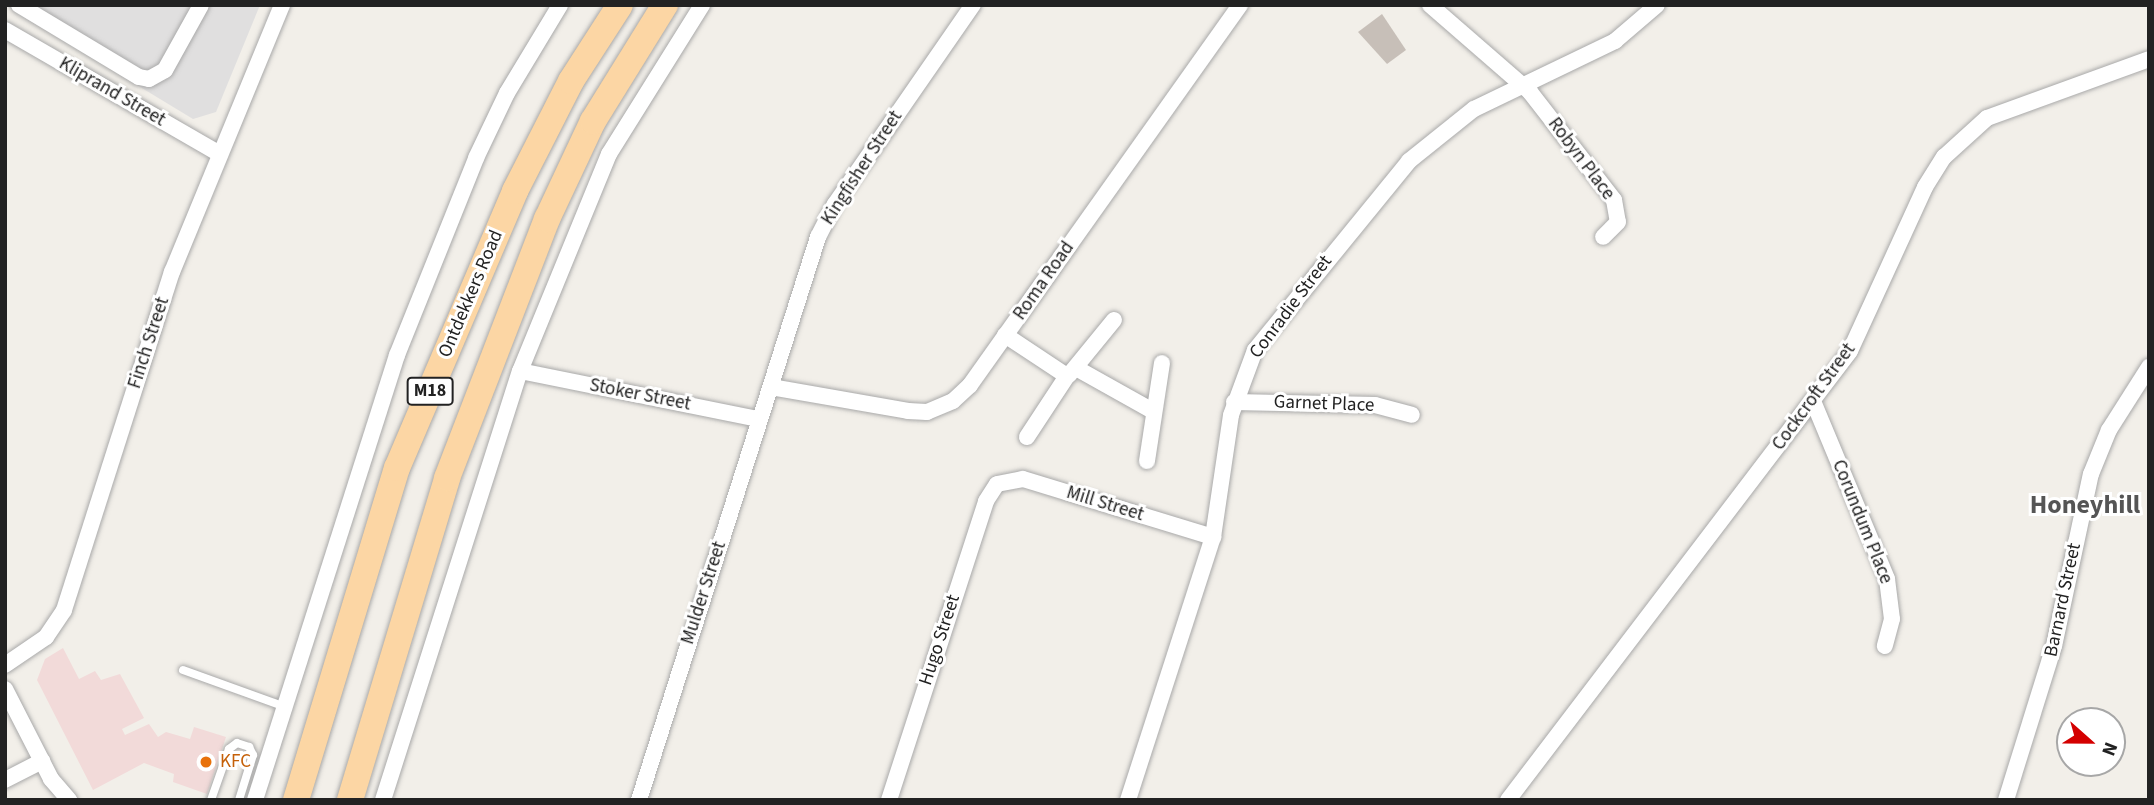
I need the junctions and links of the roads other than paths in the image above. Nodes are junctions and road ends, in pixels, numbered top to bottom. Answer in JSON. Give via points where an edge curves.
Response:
{"nodes":[{"id":1,"x":19,"y":5,"type":"edge"},
{"id":2,"x":201,"y":5,"type":"edge"},
{"id":3,"x":282,"y":5,"type":"edge"},
{"id":4,"x":560,"y":5,"type":"edge"},
{"id":5,"x":620,"y":5,"type":"edge"},
{"id":6,"x":665,"y":5,"type":"edge"},
{"id":7,"x":702,"y":5,"type":"edge"},
{"id":8,"x":973,"y":5,"type":"edge"},
{"id":9,"x":1240,"y":5,"type":"edge"},
{"id":10,"x":1430,"y":5,"type":"edge"},
{"id":11,"x":1657,"y":5,"type":"edge"},
{"id":12,"x":5,"y":31,"type":"edge"},
{"id":13,"x":2149,"y":59,"type":"edge"},
{"id":14,"x":1520,"y":85,"type":"junction"},
{"id":15,"x":220,"y":154,"type":"junction"},
{"id":16,"x":1604,"y":237,"type":"dead end"},
{"id":17,"x":1114,"y":320,"type":"dead end"},
{"id":18,"x":1006,"y":335,"type":"junction"},
{"id":19,"x":1162,"y":363,"type":"dead end"},
{"id":20,"x":2149,"y":367,"type":"edge"},
{"id":21,"x":520,"y":371,"type":"junction"},
{"id":22,"x":1071,"y":372,"type":"junction"},
{"id":23,"x":771,"y":387,"type":"junction"},
{"id":24,"x":1814,"y":401,"type":"junction"},
{"id":25,"x":1234,"y":402,"type":"junction"},
{"id":26,"x":1153,"y":411,"type":"junction"},
{"id":27,"x":1412,"y":415,"type":"dead end"},
{"id":28,"x":759,"y":419,"type":"junction"},
{"id":29,"x":1027,"y":437,"type":"dead end"},
{"id":30,"x":1147,"y":461,"type":"dead end"},
{"id":31,"x":997,"y":484,"type":"joint"},
{"id":32,"x":1213,"y":537,"type":"junction"},
{"id":33,"x":1885,"y":646,"type":"dead end"},
{"id":34,"x":5,"y":665,"type":"edge"},
{"id":35,"x":183,"y":670,"type":"dead end"},
{"id":36,"x":5,"y":689,"type":"edge"},
{"id":37,"x":285,"y":706,"type":"junction"},
{"id":38,"x":42,"y":761,"type":"junction"},
{"id":39,"x":5,"y":780,"type":"edge"},
{"id":40,"x":69,"y":800,"type":"edge"},
{"id":41,"x":211,"y":800,"type":"edge"},
{"id":42,"x":239,"y":800,"type":"edge"},
{"id":43,"x":255,"y":800,"type":"edge"},
{"id":44,"x":296,"y":800,"type":"edge"},
{"id":45,"x":350,"y":800,"type":"edge"},
{"id":46,"x":383,"y":800,"type":"edge"},
{"id":47,"x":639,"y":800,"type":"edge"},
{"id":48,"x":889,"y":800,"type":"edge"},
{"id":49,"x":1128,"y":800,"type":"edge"},
{"id":50,"x":1508,"y":800,"type":"edge"},
{"id":51,"x":2006,"y":800,"type":"edge"}],
"edges":[{"from":1,"to":2,"type":"street","via":[[149,79],[165,70]]},
{"from":3,"to":15,"type":"street","name":"Finch Street"},
{"from":4,"to":37,"type":"street","via":[[507,93],[476,158],[397,355]]},
{"from":5,"to":44,"type":"main road","name":"Ontdekkers Road","number":"M18","via":[[571,81],[515,191],[397,468]]},
{"from":6,"to":45,"type":"main road","number":"M18","via":[[593,121],[547,219],[447,478]]},
{"from":7,"to":21,"type":"street","via":[[609,154]]},
{"from":8,"to":23,"type":"street","name":"Kingfisher Street","via":[[828,216],[798,293]]},
{"from":9,"to":18,"type":"street","name":"Roma Road"},
{"from":10,"to":14,"type":"street"},
{"from":11,"to":14,"type":"street","name":"Conradie Street","via":[[1615,41]]},
{"from":12,"to":15,"type":"street","name":"Kliprand Street"},
{"from":13,"to":24,"type":"street","name":"Cockcroft Street","via":[[2006,110],[1964,135],[1925,187],[1865,324]]},
{"from":14,"to":16,"type":"street","name":"Robyn Place","via":[[1614,200],[1618,222]]},
{"from":14,"to":25,"type":"street","name":"Conradie Street","via":[[1447,128],[1395,174],[1264,338],[1247,365]]},
{"from":15,"to":34,"type":"street","name":"Finch Street","via":[[172,272],[64,610],[46,637]]},
{"from":17,"to":22,"type":"street"},
{"from":18,"to":22,"type":"street"},
{"from":18,"to":23,"type":"street","name":"Roma Road","via":[[970,385],[953,401],[927,412]]},
{"from":19,"to":26,"type":"street"},
{"from":20,"to":51,"type":"street","name":"Barnard Street","via":[[2116,418],[2091,474],[2054,646]]},
{"from":21,"to":28,"type":"street","name":"Stoker Street"},
{"from":21,"to":46,"type":"street"},
{"from":22,"to":26,"type":"street"},
{"from":22,"to":29,"type":"street"},
{"from":23,"to":28,"type":"street","name":"Mulder Street"},
{"from":24,"to":33,"type":"street","name":"Corundum Place","via":[[1887,579],[1892,619]]},
{"from":24,"to":50,"type":"street","name":"Cockcroft Street"},
{"from":25,"to":27,"type":"street","name":"Garnet Place","via":[[1375,405]]},
{"from":25,"to":32,"type":"street","name":"Conradie Street"},
{"from":26,"to":30,"type":"street"},
{"from":28,"to":47,"type":"street","name":"Mulder Street"},
{"from":31,"to":32,"type":"street","name":"Mill Street","via":[[1023,479]]},
{"from":31,"to":48,"type":"street","name":"Hugo Street","via":[[986,501]]},
{"from":32,"to":49,"type":"street","name":"Conradie Street"},
{"from":35,"to":37,"type":"lane"},
{"from":36,"to":38,"type":"street"},
{"from":37,"to":43,"type":"street"},
{"from":38,"to":39,"type":"street"},
{"from":38,"to":40,"type":"street"},
{"from":41,"to":42,"type":"lane","via":[[229,750],[237,743],[253,752]]}]}
